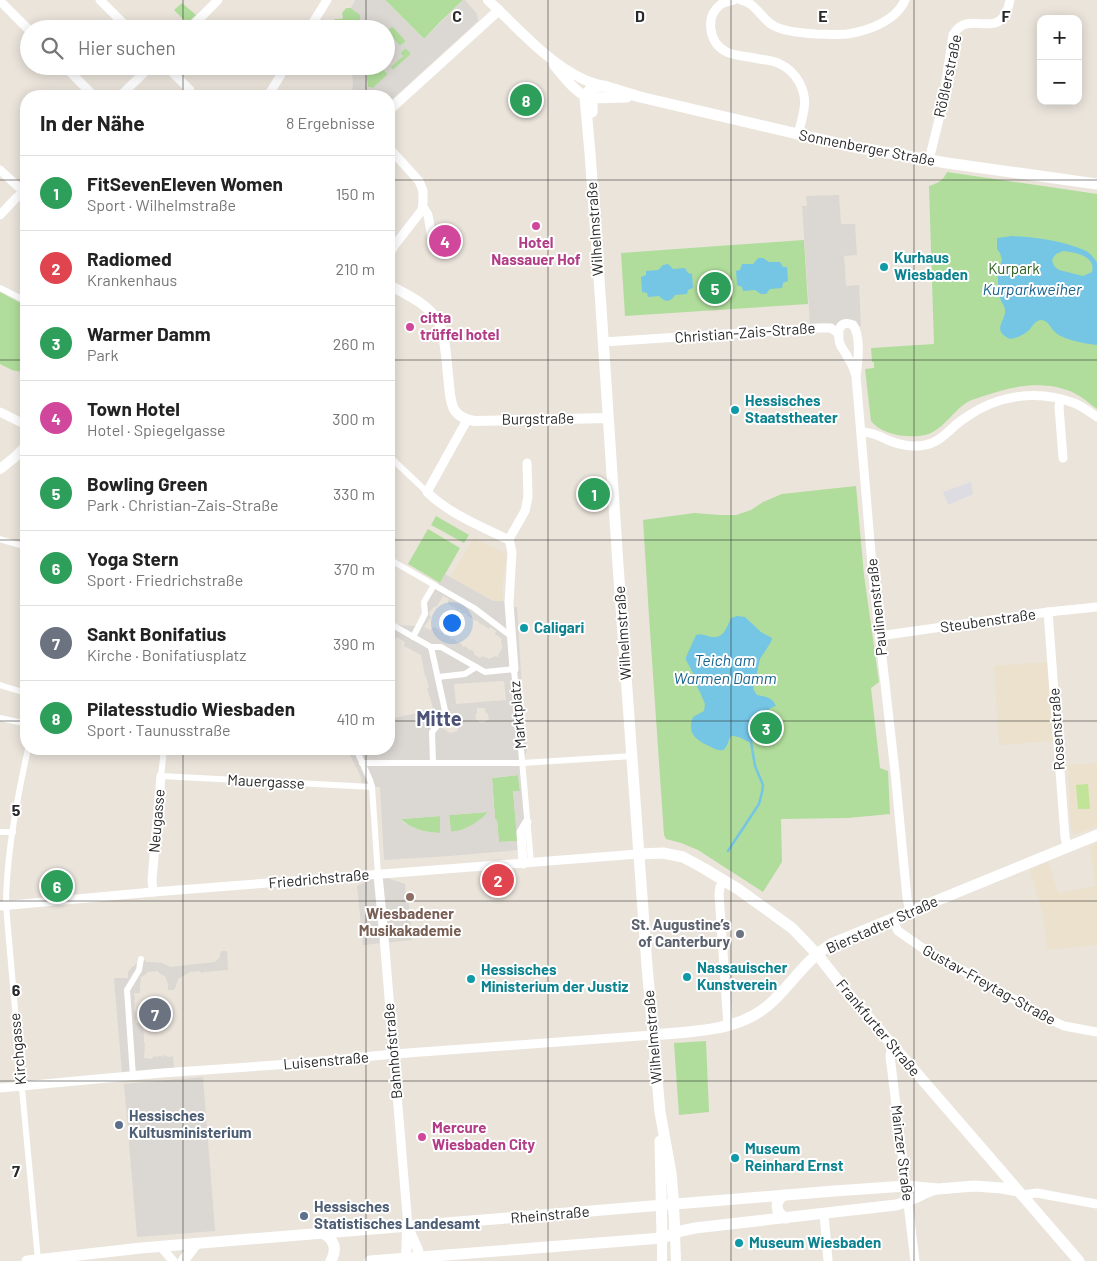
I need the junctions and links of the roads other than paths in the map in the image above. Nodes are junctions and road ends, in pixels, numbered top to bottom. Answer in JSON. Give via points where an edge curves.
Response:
{"nodes":[{"id":1,"x":100,"y":0,"type":"edge"},
{"id":2,"x":218,"y":0,"type":"edge"},
{"id":3,"x":326,"y":0,"type":"edge"},
{"id":4,"x":488,"y":0,"type":"edge"},
{"id":5,"x":734,"y":0,"type":"edge"},
{"id":6,"x":741,"y":0,"type":"edge"},
{"id":7,"x":905,"y":0,"type":"edge"},
{"id":8,"x":1010,"y":0,"type":"edge"},
{"id":9,"x":2,"y":3,"type":"edge"},
{"id":10,"x":499,"y":10,"type":"junction"},
{"id":11,"x":120,"y":20,"type":"edge"},
{"id":12,"x":198,"y":20,"type":"edge"},
{"id":13,"x":314,"y":20,"type":"edge"},
{"id":14,"x":20,"y":21,"type":"edge"},
{"id":15,"x":543,"y":52,"type":"junction"},
{"id":16,"x":571,"y":73,"type":"junction"},
{"id":17,"x":73,"y":75,"type":"edge"},
{"id":18,"x":142,"y":75,"type":"edge"},
{"id":19,"x":175,"y":75,"type":"edge"},
{"id":20,"x":281,"y":75,"type":"edge"},
{"id":21,"x":604,"y":86,"type":"junction"},
{"id":22,"x":88,"y":90,"type":"edge"},
{"id":23,"x":126,"y":90,"type":"edge"},
{"id":24,"x":190,"y":90,"type":"dead end"},
{"id":25,"x":272,"y":90,"type":"edge"},
{"id":26,"x":588,"y":95,"type":"junction"},
{"id":27,"x":640,"y":97,"type":"junction"},
{"id":28,"x":395,"y":105,"type":"edge"},
{"id":29,"x":798,"y":135,"type":"junction"},
{"id":30,"x":395,"y":155,"type":"edge"},
{"id":31,"x":929,"y":160,"type":"junction"},
{"id":32,"x":0,"y":170,"type":"edge"},
{"id":33,"x":1097,"y":184,"type":"edge"},
{"id":34,"x":20,"y":187,"type":"edge"},
{"id":35,"x":20,"y":196,"type":"edge"},
{"id":36,"x":422,"y":207,"type":"junction"},
{"id":37,"x":0,"y":215,"type":"edge"},
{"id":38,"x":433,"y":244,"type":"dead end"},
{"id":39,"x":395,"y":246,"type":"edge"},
{"id":40,"x":0,"y":288,"type":"edge"},
{"id":41,"x":395,"y":288,"type":"edge"},
{"id":42,"x":20,"y":298,"type":"edge"},
{"id":43,"x":839,"y":334,"type":"junction"},
{"id":44,"x":603,"y":342,"type":"junction"},
{"id":45,"x":856,"y":376,"type":"junction"},
{"id":46,"x":1060,"y":398,"type":"junction"},
{"id":47,"x":0,"y":412,"type":"edge"},
{"id":48,"x":1097,"y":417,"type":"edge"},
{"id":49,"x":608,"y":418,"type":"junction"},
{"id":50,"x":467,"y":420,"type":"junction"},
{"id":51,"x":20,"y":422,"type":"edge"},
{"id":52,"x":862,"y":432,"type":"junction"},
{"id":53,"x":20,"y":452,"type":"edge"},
{"id":54,"x":1063,"y":458,"type":"dead end"},
{"id":55,"x":395,"y":462,"type":"edge"},
{"id":56,"x":527,"y":463,"type":"dead end"},
{"id":57,"x":0,"y":468,"type":"edge"},
{"id":58,"x":427,"y":492,"type":"junction"},
{"id":59,"x":0,"y":539,"type":"edge"},
{"id":60,"x":509,"y":539,"type":"junction"},
{"id":61,"x":20,"y":545,"type":"edge"},
{"id":62,"x":395,"y":562,"type":"edge"},
{"id":63,"x":434,"y":585,"type":"junction"},
{"id":64,"x":1097,"y":606,"type":"edge"},
{"id":65,"x":1048,"y":612,"type":"junction"},
{"id":66,"x":395,"y":626,"type":"edge"},
{"id":67,"x":511,"y":636,"type":"junction"},
{"id":68,"x":879,"y":636,"type":"junction"},
{"id":69,"x":413,"y":637,"type":"junction"},
{"id":70,"x":431,"y":646,"type":"junction"},
{"id":71,"x":476,"y":667,"type":"junction"},
{"id":72,"x":514,"y":670,"type":"junction"},
{"id":73,"x":438,"y":677,"type":"junction"},
{"id":74,"x":0,"y":686,"type":"edge"},
{"id":75,"x":20,"y":691,"type":"edge"},
{"id":76,"x":0,"y":718,"type":"edge"},
{"id":77,"x":20,"y":722,"type":"edge"},
{"id":78,"x":27,"y":755,"type":"edge"},
{"id":79,"x":163,"y":755,"type":"edge"},
{"id":80,"x":359,"y":755,"type":"edge"},
{"id":81,"x":632,"y":756,"type":"junction"},
{"id":82,"x":362,"y":763,"type":"junction"},
{"id":83,"x":433,"y":763,"type":"junction"},
{"id":84,"x":522,"y":763,"type":"junction"},
{"id":85,"x":161,"y":776,"type":"junction"},
{"id":86,"x":372,"y":787,"type":"junction"},
{"id":87,"x":527,"y":822,"type":"joint"},
{"id":88,"x":0,"y":832,"type":"edge"},
{"id":89,"x":12,"y":832,"type":"junction"},
{"id":90,"x":1097,"y":834,"type":"edge"},
{"id":91,"x":1067,"y":846,"type":"junction"},
{"id":92,"x":638,"y":854,"type":"junction"},
{"id":93,"x":527,"y":864,"type":"junction"},
{"id":94,"x":378,"y":875,"type":"junction"},
{"id":95,"x":724,"y":880,"type":"junction"},
{"id":96,"x":153,"y":892,"type":"junction"},
{"id":97,"x":3,"y":906,"type":"edge"},
{"id":98,"x":910,"y":911,"type":"junction"},
{"id":99,"x":892,"y":919,"type":"junction"},
{"id":100,"x":817,"y":954,"type":"junction"},
{"id":101,"x":141,"y":959,"type":"dead end"},
{"id":102,"x":728,"y":1026,"type":"junction"},
{"id":103,"x":1097,"y":1032,"type":"edge"},
{"id":104,"x":653,"y":1035,"type":"junction"},
{"id":105,"x":892,"y":1046,"type":"junction"},
{"id":106,"x":394,"y":1054,"type":"junction"},
{"id":107,"x":133,"y":1076,"type":"junction"},
{"id":108,"x":22,"y":1085,"type":"junction"},
{"id":109,"x":0,"y":1088,"type":"edge"},
{"id":110,"x":660,"y":1112,"type":"junction"},
{"id":111,"x":1006,"y":1176,"type":"junction"},
{"id":112,"x":906,"y":1186,"type":"junction"},
{"id":113,"x":974,"y":1186,"type":"junction"},
{"id":114,"x":938,"y":1189,"type":"junction"},
{"id":115,"x":1020,"y":1193,"type":"junction"},
{"id":116,"x":784,"y":1195,"type":"junction"},
{"id":117,"x":908,"y":1202,"type":"junction"},
{"id":118,"x":674,"y":1204,"type":"junction"},
{"id":119,"x":1097,"y":1204,"type":"edge"},
{"id":120,"x":661,"y":1206,"type":"junction"},
{"id":121,"x":824,"y":1214,"type":"junction"},
{"id":122,"x":786,"y":1218,"type":"junction"},
{"id":123,"x":408,"y":1226,"type":"junction"},
{"id":124,"x":324,"y":1234,"type":"junction"},
{"id":125,"x":675,"y":1234,"type":"junction"},
{"id":126,"x":662,"y":1238,"type":"junction"},
{"id":127,"x":196,"y":1244,"type":"junction"},
{"id":128,"x":161,"y":1247,"type":"junction"},
{"id":129,"x":494,"y":1256,"type":"edge"},
{"id":130,"x":420,"y":1259,"type":"edge"},
{"id":131,"x":406,"y":1260,"type":"edge"},
{"id":132,"x":34,"y":1261,"type":"edge"},
{"id":133,"x":173,"y":1261,"type":"edge"},
{"id":134,"x":183,"y":1261,"type":"edge"},
{"id":135,"x":331,"y":1261,"type":"edge"},
{"id":136,"x":370,"y":1261,"type":"edge"},
{"id":137,"x":662,"y":1261,"type":"edge"},
{"id":138,"x":676,"y":1261,"type":"edge"},
{"id":139,"x":828,"y":1261,"type":"edge"},
{"id":140,"x":915,"y":1261,"type":"edge"},
{"id":141,"x":1078,"y":1261,"type":"edge"}],
"edges":[{"from":1,"to":11,"type":"street"},
{"from":2,"to":12,"type":"street"},
{"from":3,"to":13,"type":"street"},
{"from":4,"to":10,"type":"street"},
{"from":5,"to":29,"type":"street","via":[[716,9],[710,25],[713,38],[729,53],[774,62],[794,75],[804,101]]},
{"from":6,"to":7,"type":"street","via":[[749,2],[769,23],[785,30],[840,34],[876,26],[893,15]]},
{"from":8,"to":31,"type":"street","name":"Rößlerstraße","via":[[1006,15],[1001,20],[968,24],[957,29]]},
{"from":9,"to":14,"type":"street"},
{"from":10,"to":15,"type":"street"},
{"from":10,"to":28,"type":"street"},
{"from":15,"to":16,"type":"street"},
{"from":15,"to":26,"type":"street","via":[[565,78]]},
{"from":16,"to":21,"type":"street","name":"Sonnenberger Straße"},
{"from":16,"to":26,"type":"street"},
{"from":17,"to":22,"type":"street"},
{"from":18,"to":23,"type":"street"},
{"from":19,"to":24,"type":"street"},
{"from":20,"to":25,"type":"street"},
{"from":21,"to":26,"type":"main road","via":[[595,87]]},
{"from":21,"to":27,"type":"main road","name":"Sonnenberger Straße"},
{"from":26,"to":27,"type":"main road","name":"Sonnenberger Straße"},
{"from":26,"to":44,"type":"main road","name":"Wilhelmstraße"},
{"from":27,"to":29,"type":"main road","name":"Sonnenberger Straße"},
{"from":29,"to":31,"type":"main road","name":"Sonnenberger Straße"},
{"from":30,"to":36,"type":"street","via":[[422,186]]},
{"from":31,"to":33,"type":"main road","name":"Sonnenberger Straße"},
{"from":32,"to":34,"type":"street"},
{"from":35,"to":37,"type":"street"},
{"from":36,"to":38,"type":"street","via":[[428,215]]},
{"from":36,"to":39,"type":"street"},
{"from":40,"to":42,"type":"street"},
{"from":41,"to":50,"type":"street","via":[[419,302],[436,318],[441,329],[452,406]]},
{"from":43,"to":44,"type":"street","name":"Christian-Zais-Straße","via":[[831,328],[819,328]]},
{"from":43,"to":45,"type":"street","via":[[840,344]]},
{"from":43,"to":45,"type":"street","name":"Paulinenstraße","via":[[842,324],[851,324],[856,329]]},
{"from":44,"to":49,"type":"main road","name":"Wilhelmstraße"},
{"from":45,"to":52,"type":"street","name":"Paulinenstraße"},
{"from":46,"to":48,"type":"street"},
{"from":46,"to":52,"type":"street","via":[[1025,395],[1001,400],[964,418],[943,437],[918,446]]},
{"from":46,"to":54,"type":"street"},
{"from":47,"to":51,"type":"street"},
{"from":49,"to":50,"type":"street","name":"Burgstraße"},
{"from":49,"to":81,"type":"main road","name":"Wilhelmstraße"},
{"from":50,"to":58,"type":"street"},
{"from":52,"to":68,"type":"street","name":"Paulinenstraße"},
{"from":53,"to":57,"type":"street"},
{"from":55,"to":58,"type":"street"},
{"from":56,"to":60,"type":"street","via":[[525,512]]},
{"from":58,"to":60,"type":"street","via":[[440,504]]},
{"from":59,"to":61,"type":"street"},
{"from":60,"to":67,"type":"street","name":"Marktplatz","via":[[512,552]]},
{"from":62,"to":63,"type":"street"},
{"from":63,"to":67,"type":"street","via":[[474,608]]},
{"from":63,"to":69,"type":"street","via":[[424,602],[425,614]]},
{"from":64,"to":65,"type":"street","name":"Steubenstraße"},
{"from":65,"to":68,"type":"street","name":"Steubenstraße"},
{"from":65,"to":91,"type":"street","name":"Rosenstraße"},
{"from":66,"to":69,"type":"street"},
{"from":67,"to":72,"type":"street","name":"Marktplatz"},
{"from":68,"to":98,"type":"street","name":"Paulinenstraße","via":[[906,898]]},
{"from":69,"to":70,"type":"street"},
{"from":70,"to":71,"type":"street","via":[[441,646]]},
{"from":70,"to":73,"type":"street"},
{"from":71,"to":72,"type":"street","via":[[485,672]]},
{"from":71,"to":73,"type":"street","via":[[465,674]]},
{"from":72,"to":84,"type":"street","name":"Marktplatz"},
{"from":73,"to":83,"type":"street","via":[[446,716],[432,732]]},
{"from":74,"to":75,"type":"street"},
{"from":76,"to":77,"type":"street"},
{"from":78,"to":89,"type":"street","name":"Kirchgasse"},
{"from":79,"to":85,"type":"street","name":"Neugasse"},
{"from":80,"to":82,"type":"street"},
{"from":81,"to":84,"type":"street"},
{"from":81,"to":92,"type":"main road","name":"Wilhelmstraße"},
{"from":82,"to":83,"type":"street","name":"Marktplatz"},
{"from":82,"to":86,"type":"street"},
{"from":83,"to":84,"type":"street","name":"Marktplatz"},
{"from":84,"to":87,"type":"street"},
{"from":85,"to":86,"type":"street","name":"Mauergasse"},
{"from":85,"to":96,"type":"street","name":"Neugasse"},
{"from":86,"to":94,"type":"street"},
{"from":87,"to":93,"type":"street","via":[[521,832]]},
{"from":88,"to":89,"type":"street"},
{"from":89,"to":97,"type":"street","name":"Kirchgasse"},
{"from":90,"to":91,"type":"main road","name":"Bierstadter Straße"},
{"from":91,"to":98,"type":"main road","name":"Bierstadter Straße"},
{"from":92,"to":93,"type":"street","name":"Friedrichstraße"},
{"from":92,"to":95,"type":"main road","name":"Frankfurter Straße","via":[[663,853],[683,857]]},
{"from":92,"to":104,"type":"main road","name":"Wilhelmstraße"},
{"from":93,"to":94,"type":"street","name":"Friedrichstraße"},
{"from":94,"to":96,"type":"street","name":"Friedrichstraße"},
{"from":94,"to":106,"type":"street","name":"Bahnhofstraße"},
{"from":95,"to":100,"type":"main road","name":"Frankfurter Straße","via":[[792,928]]},
{"from":95,"to":102,"type":"street","via":[[719,894]]},
{"from":96,"to":97,"type":"street","name":"Friedrichstraße"},
{"from":97,"to":108,"type":"street","name":"Kirchgasse"},
{"from":98,"to":99,"type":"main road","name":"Bierstadter Straße"},
{"from":99,"to":100,"type":"main road","name":"Bierstadter Straße","via":[[833,943]]},
{"from":99,"to":103,"type":"street","name":"Gustav-Freytag-Straße","via":[[898,931],[924,949],[1054,1021]]},
{"from":100,"to":102,"type":"main road","name":"Bierstadter Straße","via":[[768,1005]]},
{"from":100,"to":105,"type":"main road","name":"Frankfurter Straße"},
{"from":101,"to":107,"type":"street","via":[[139,970],[127,990]]},
{"from":102,"to":104,"type":"main road","name":"Bierstadter Straße"},
{"from":104,"to":106,"type":"street","name":"Luisenstraße"},
{"from":104,"to":110,"type":"main road","name":"Wilhelmstraße"},
{"from":105,"to":111,"type":"main road","name":"Frankfurter Straße"},
{"from":105,"to":112,"type":"street","name":"Mainzer Straße","via":[[890,1056]]},
{"from":106,"to":107,"type":"street","name":"Luisenstraße"},
{"from":106,"to":123,"type":"street","name":"Bahnhofstraße"},
{"from":107,"to":108,"type":"street","name":"Luisenstraße"},
{"from":108,"to":109,"type":"street","name":"Luisenstraße"},
{"from":108,"to":132,"type":"street","name":"Kirchgasse"},
{"from":110,"to":118,"type":"main road","name":"Wilhelmstraße"},
{"from":110,"to":120,"type":"main road","name":"Wilhelmstraße"},
{"from":111,"to":113,"type":"main road"},
{"from":111,"to":115,"type":"main road","name":"Frankfurter Straße"},
{"from":112,"to":114,"type":"main road","name":"Rheinstraße"},
{"from":112,"to":116,"type":"main road","name":"Rheinstraße"},
{"from":112,"to":117,"type":"street","name":"Mainzer Straße"},
{"from":113,"to":114,"type":"main road","name":"Rheinstraße"},
{"from":113,"to":115,"type":"main road"},
{"from":114,"to":117,"type":"main road","name":"Rheinstraße"},
{"from":115,"to":119,"type":"street"},
{"from":115,"to":141,"type":"main road","name":"Frankfurter Straße"},
{"from":116,"to":118,"type":"main road","name":"Rheinstraße"},
{"from":116,"to":122,"type":"main road","via":[[777,1207]]},
{"from":117,"to":121,"type":"main road","name":"Rheinstraße"},
{"from":117,"to":140,"type":"street","name":"Mainzer Straße"},
{"from":118,"to":120,"type":"main road","name":"Rheinstraße"},
{"from":118,"to":125,"type":"main road","name":"Wilhelmstraße"},
{"from":120,"to":123,"type":"main road","name":"Rheinstraße"},
{"from":120,"to":126,"type":"main road","name":"Wilhelmstraße"},
{"from":121,"to":122,"type":"main road","name":"Rheinstraße"},
{"from":121,"to":139,"type":"street"},
{"from":122,"to":125,"type":"main road","name":"Rheinstraße","via":[[695,1228]]},
{"from":123,"to":124,"type":"main road","name":"Rheinstraße"},
{"from":123,"to":130,"type":"street","name":"Bahnhofstraße"},
{"from":123,"to":131,"type":"street","name":"Bahnhofstraße"},
{"from":124,"to":127,"type":"main road","name":"Rheinstraße"},
{"from":124,"to":135,"type":"main road","via":[[331,1239],[334,1248]]},
{"from":125,"to":126,"type":"main road","name":"Rheinstraße"},
{"from":125,"to":138,"type":"street"},
{"from":126,"to":129,"type":"main road","name":"Rheinstraße"},
{"from":126,"to":137,"type":"street"},
{"from":127,"to":128,"type":"main road","name":"Rheinstraße"},
{"from":127,"to":134,"type":"main road"},
{"from":128,"to":132,"type":"main road","name":"Rheinstraße"},
{"from":128,"to":133,"type":"street"},
{"from":129,"to":130,"type":"main road","name":"Rheinstraße"},
{"from":130,"to":131,"type":"main road","name":"Rheinstraße"},
{"from":131,"to":136,"type":"main road","name":"Rheinstraße"}]}
